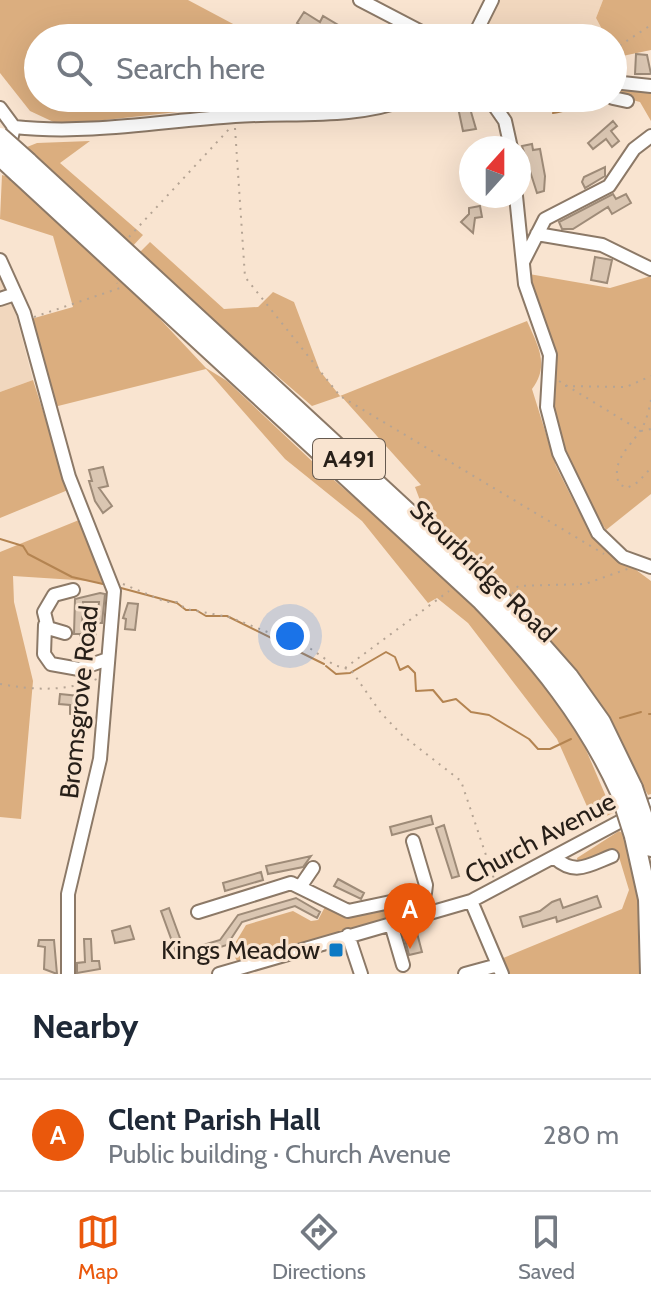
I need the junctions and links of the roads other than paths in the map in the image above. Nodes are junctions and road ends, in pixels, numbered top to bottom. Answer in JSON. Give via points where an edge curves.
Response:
{"nodes":[{"id":1,"x":360,"y":0,"type":"edge"},
{"id":2,"x":492,"y":0,"type":"edge"},
{"id":3,"x":406,"y":24,"type":"edge"},
{"id":4,"x":480,"y":24,"type":"edge"},
{"id":5,"x":627,"y":83,"type":"edge"},
{"id":6,"x":651,"y":86,"type":"edge"},
{"id":7,"x":0,"y":108,"type":"edge"},
{"id":8,"x":361,"y":112,"type":"edge"},
{"id":9,"x":499,"y":112,"type":"edge"},
{"id":10,"x":7,"y":132,"type":"edge"},
{"id":11,"x":508,"y":136,"type":"edge"},
{"id":12,"x":651,"y":136,"type":"edge"},
{"id":13,"x":0,"y":158,"type":"edge"},
{"id":14,"x":23,"y":167,"type":"junction"},
{"id":15,"x":518,"y":208,"type":"edge"},
{"id":16,"x":537,"y":234,"type":"junction"},
{"id":17,"x":0,"y":260,"type":"edge"},
{"id":18,"x":523,"y":262,"type":"junction"},
{"id":19,"x":651,"y":269,"type":"edge"},
{"id":20,"x":15,"y":294,"type":"junction"},
{"id":21,"x":0,"y":299,"type":"edge"},
{"id":22,"x":651,"y":567,"type":"edge"},
{"id":23,"x":73,"y":590,"type":"dead end"},
{"id":24,"x":45,"y":625,"type":"junction"},
{"id":25,"x":65,"y":633,"type":"dead end"},
{"id":26,"x":108,"y":659,"type":"junction"},
{"id":27,"x":627,"y":790,"type":"junction"},
{"id":28,"x":651,"y":805,"type":"edge"},
{"id":29,"x":644,"y":838,"type":"edge"},
{"id":30,"x":413,"y":841,"type":"dead end"},
{"id":31,"x":612,"y":856,"type":"dead end"},
{"id":32,"x":555,"y":858,"type":"junction"},
{"id":33,"x":313,"y":868,"type":"dead end"},
{"id":34,"x":300,"y":887,"type":"junction"},
{"id":35,"x":471,"y":901,"type":"junction"},
{"id":36,"x":394,"y":902,"type":"junction"},
{"id":37,"x":198,"y":912,"type":"dead end"},
{"id":38,"x":397,"y":922,"type":"junction"},
{"id":39,"x":348,"y":935,"type":"junction"},
{"id":40,"x":403,"y":965,"type":"dead end"},
{"id":41,"x":500,"y":970,"type":"edge"},
{"id":42,"x":68,"y":974,"type":"edge"},
{"id":43,"x":219,"y":974,"type":"edge"},
{"id":44,"x":361,"y":974,"type":"edge"},
{"id":45,"x":465,"y":974,"type":"edge"},
{"id":46,"x":650,"y":974,"type":"edge"}],
"edges":[{"from":1,"to":3,"type":"street"},
{"from":2,"to":4,"type":"street"},
{"from":5,"to":6,"type":"street"},
{"from":7,"to":10,"type":"street"},
{"from":8,"to":10,"type":"street"},
{"from":9,"to":11,"type":"street"},
{"from":10,"to":13,"type":"street","via":[[13,143]]},
{"from":10,"to":14,"type":"highway","name":"Stourbridge Road","number":"A491","bridge":true},
{"from":12,"to":16,"type":"street","via":[[634,149],[609,186],[556,211]]},
{"from":13,"to":14,"type":"highway","name":"Stourbridge Road","number":"A491","bridge":true},
{"from":14,"to":27,"type":"highway","name":"Stourbridge Road","number":"A491","via":[[482,601],[531,652]]},
{"from":14,"to":27,"type":"highway","name":"Stourbridge Road","number":"A491","via":[[119,247],[542,642],[601,722]]},
{"from":15,"to":18,"type":"street"},
{"from":16,"to":18,"type":"street"},
{"from":16,"to":19,"type":"street","via":[[602,245]]},
{"from":17,"to":20,"type":"street","name":"Bromsgrove Road"},
{"from":18,"to":22,"type":"street","via":[[525,284],[550,355],[547,407],[559,453],[587,518],[613,551]]},
{"from":20,"to":21,"type":"street"},
{"from":20,"to":26,"type":"street","name":"Bromsgrove Road","via":[[69,477],[114,591]]},
{"from":23,"to":24,"type":"street","via":[[59,592],[49,601]]},
{"from":24,"to":25,"type":"street"},
{"from":24,"to":26,"type":"street","via":[[44,654],[51,664],[79,669]]},
{"from":26,"to":42,"type":"street","name":"Bromsgrove Road","via":[[100,759],[68,894]]},
{"from":27,"to":29,"type":"highway","name":"Stourbridge Road","number":"A491","bridge":true},
{"from":28,"to":32,"type":"street","name":"Church Avenue"},
{"from":29,"to":46,"type":"highway","name":"Stourbridge Road","number":"A491"},
{"from":30,"to":36,"type":"street","via":[[425,893]]},
{"from":31,"to":32,"type":"street","via":[[576,870]]},
{"from":32,"to":35,"type":"street","name":"Church Avenue"},
{"from":33,"to":34,"type":"street"},
{"from":34,"to":36,"type":"street","via":[[348,911]]},
{"from":34,"to":37,"type":"street","via":[[291,883]]},
{"from":35,"to":38,"type":"street","name":"Church Avenue"},
{"from":35,"to":41,"type":"street"},
{"from":36,"to":38,"type":"street"},
{"from":38,"to":39,"type":"street","name":"Church Avenue"},
{"from":38,"to":40,"type":"street"},
{"from":39,"to":43,"type":"street","name":"Church Avenue"},
{"from":39,"to":44,"type":"street"},
{"from":41,"to":45,"type":"street"}]}
